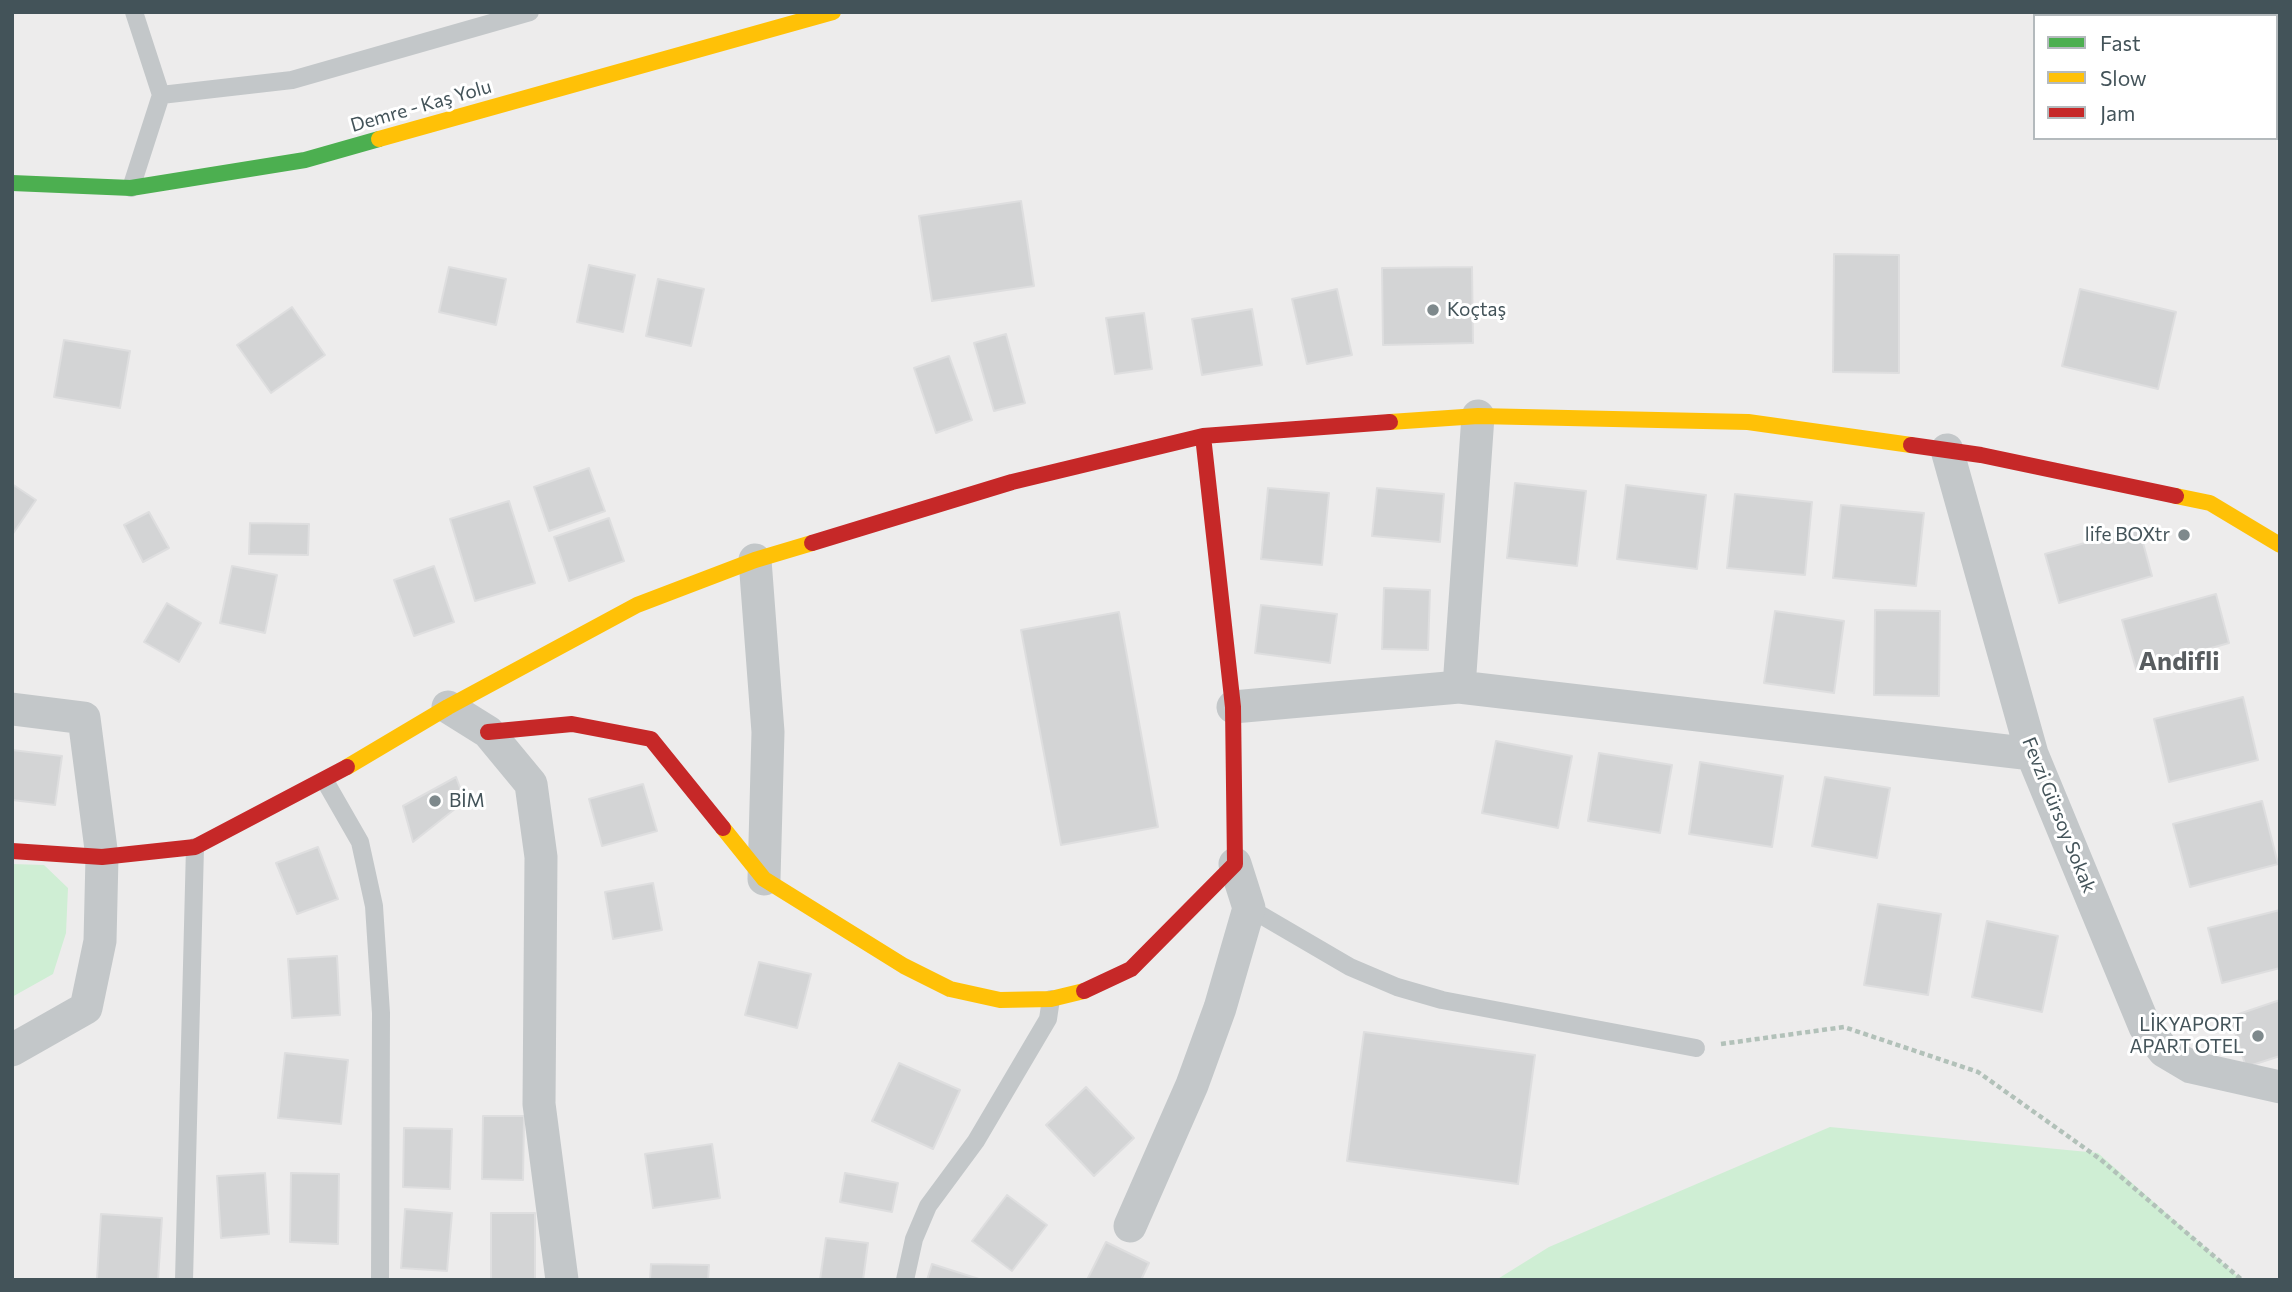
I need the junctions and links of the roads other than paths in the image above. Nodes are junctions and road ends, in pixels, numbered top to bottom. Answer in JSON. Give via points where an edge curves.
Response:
{"nodes":[{"id":1,"x":134,"y":12,"type":"edge"},
{"id":2,"x":530,"y":12,"type":"edge"},
{"id":3,"x":833,"y":12,"type":"edge"},
{"id":4,"x":161,"y":96,"type":"junction"},
{"id":5,"x":12,"y":183,"type":"edge"},
{"id":6,"x":131,"y":188,"type":"junction"},
{"id":7,"x":1478,"y":416,"type":"junction"},
{"id":8,"x":1203,"y":436,"type":"junction"},
{"id":9,"x":1947,"y":450,"type":"junction"},
{"id":10,"x":2280,"y":545,"type":"edge"},
{"id":11,"x":755,"y":560,"type":"junction"},
{"id":12,"x":1459,"y":687,"type":"junction"},
{"id":13,"x":448,"y":707,"type":"junction"},
{"id":14,"x":1234,"y":707,"type":"junction"},
{"id":15,"x":12,"y":709,"type":"edge"},
{"id":16,"x":488,"y":732,"type":"junction"},
{"id":17,"x":2032,"y":754,"type":"junction"},
{"id":18,"x":325,"y":781,"type":"junction"},
{"id":19,"x":195,"y":847,"type":"junction"},
{"id":20,"x":12,"y":851,"type":"edge"},
{"id":21,"x":102,"y":858,"type":"junction"},
{"id":22,"x":1236,"y":864,"type":"junction"},
{"id":23,"x":764,"y":879,"type":"junction"},
{"id":24,"x":1249,"y":908,"type":"junction"},
{"id":25,"x":1052,"y":999,"type":"junction"},
{"id":26,"x":1696,"y":1048,"type":"road end"},
{"id":27,"x":12,"y":1050,"type":"edge"},
{"id":28,"x":2280,"y":1087,"type":"edge"},
{"id":29,"x":1130,"y":1226,"type":"dead end"},
{"id":30,"x":184,"y":1280,"type":"edge"},
{"id":31,"x":380,"y":1280,"type":"edge"},
{"id":32,"x":562,"y":1280,"type":"edge"},
{"id":33,"x":905,"y":1280,"type":"edge"}],
"edges":[{"from":1,"to":4,"type":"lane"},
{"from":2,"to":4,"type":"lane","via":[[292,80]]},
{"from":3,"to":6,"type":"main road","name":"Demre - Kaş Yolu","via":[[305,160]]},
{"from":4,"to":6,"type":"lane"},
{"from":5,"to":6,"type":"main road","name":"Demre - Kaş Yolu"},
{"from":7,"to":8,"type":"main road"},
{"from":7,"to":9,"type":"main road","via":[[1748,422]]},
{"from":7,"to":12,"type":"street"},
{"from":8,"to":11,"type":"main road","via":[[1012,482]]},
{"from":8,"to":14,"type":"main road"},
{"from":9,"to":10,"type":"main road","via":[[2210,503]]},
{"from":9,"to":17,"type":"street","name":"Fevzi Gürsoy Sokak"},
{"from":11,"to":13,"type":"main road","via":[[637,605]]},
{"from":11,"to":23,"type":"street","via":[[768,732]]},
{"from":12,"to":14,"type":"street"},
{"from":12,"to":17,"type":"street"},
{"from":13,"to":16,"type":"street"},
{"from":13,"to":18,"type":"main road"},
{"from":14,"to":22,"type":"main road"},
{"from":15,"to":21,"type":"street","via":[[84,718]]},
{"from":16,"to":23,"type":"main road","via":[[572,724],[651,739]]},
{"from":16,"to":32,"type":"street","via":[[531,784],[541,857],[539,1104]]},
{"from":17,"to":28,"type":"street","name":"Fevzi Gürsoy Sokak","via":[[2145,1027],[2164,1051],[2191,1067]]},
{"from":18,"to":19,"type":"main road"},
{"from":18,"to":31,"type":"lane","via":[[360,842],[374,906],[381,1013]]},
{"from":19,"to":21,"type":"main road"},
{"from":19,"to":30,"type":"lane"},
{"from":20,"to":21,"type":"main road"},
{"from":21,"to":27,"type":"street","via":[[100,941],[86,1008]]},
{"from":22,"to":24,"type":"street"},
{"from":22,"to":25,"type":"main road","via":[[1131,969],[1090,989]]},
{"from":23,"to":25,"type":"main road","via":[[904,966],[950,989],[1000,1000]]},
{"from":24,"to":26,"type":"lane","via":[[1350,967],[1397,987],[1443,1000]]},
{"from":24,"to":29,"type":"street","via":[[1192,1085]]},
{"from":25,"to":33,"type":"lane","via":[[1048,1019],[976,1141],[928,1206],[914,1239]]}]}
